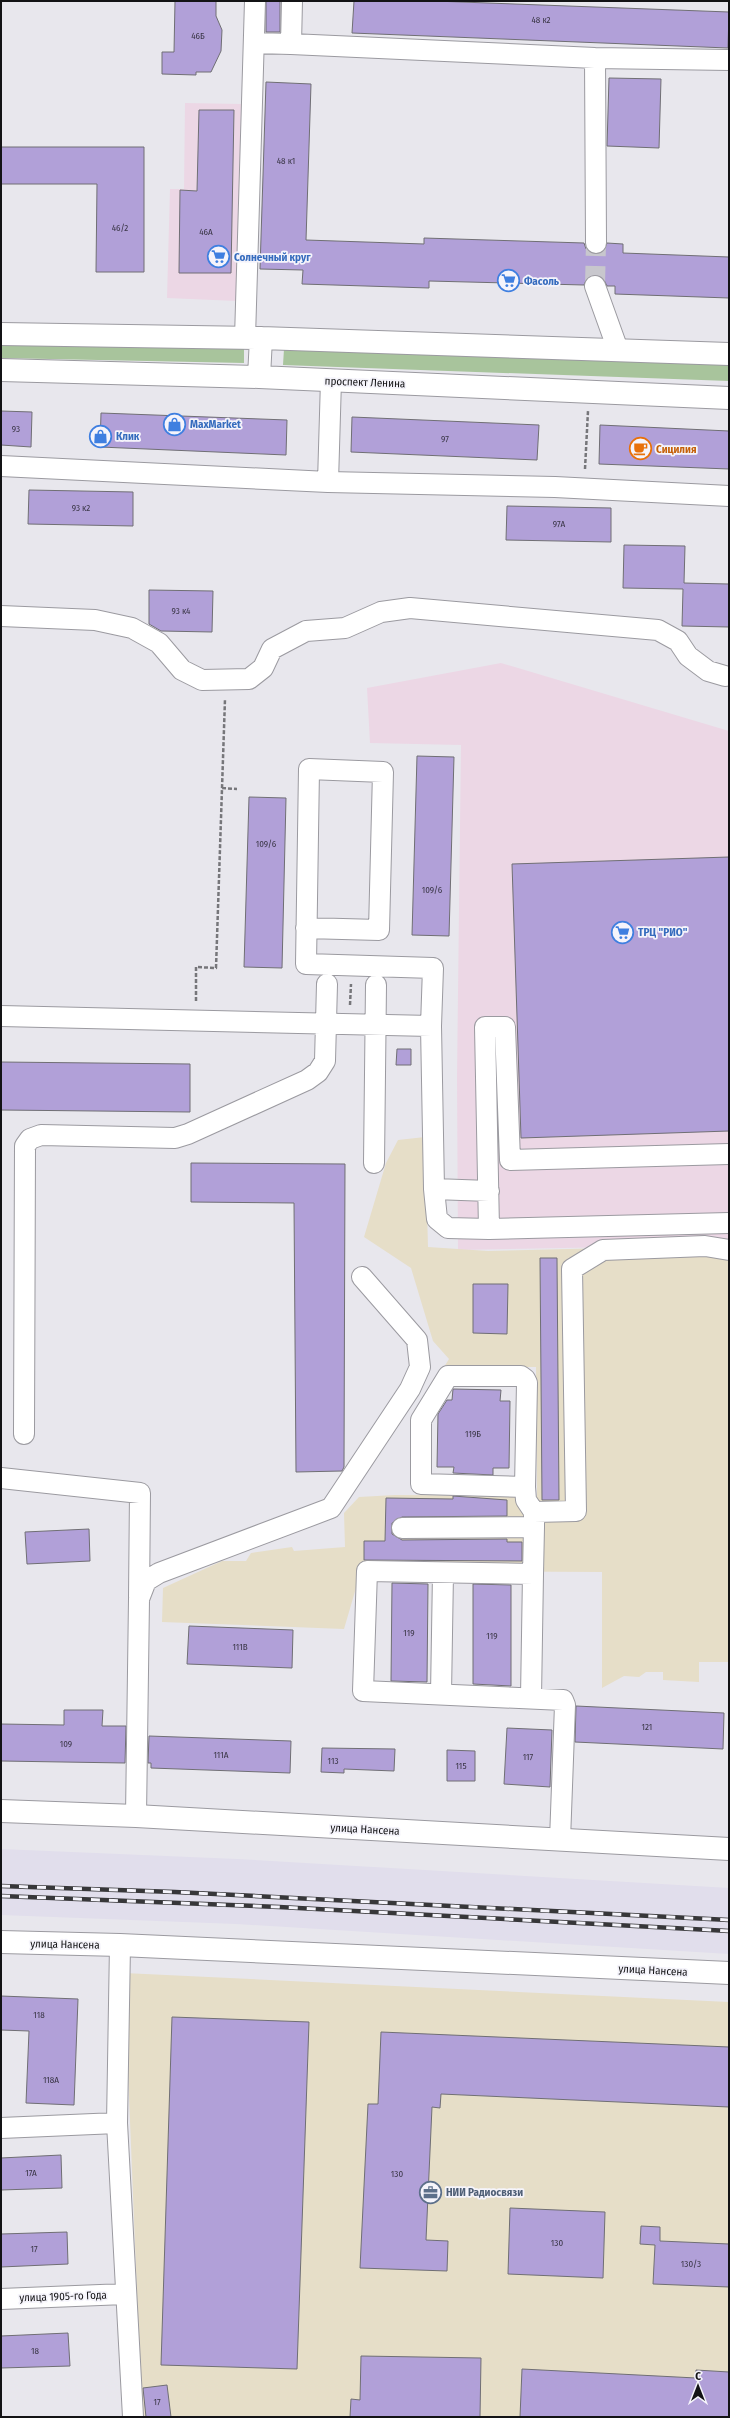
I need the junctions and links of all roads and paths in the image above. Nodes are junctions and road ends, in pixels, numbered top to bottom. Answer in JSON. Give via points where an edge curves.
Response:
{"nodes":[{"id":1,"x":255,"y":1,"type":"edge"},
{"id":2,"x":292,"y":1,"type":"edge"},
{"id":3,"x":254,"y":43,"type":"junction"},
{"id":4,"x":291,"y":44,"type":"junction"},
{"id":5,"x":595,"y":58,"type":"junction"},
{"id":6,"x":729,"y":60,"type":"edge"},
{"id":7,"x":596,"y":243,"type":"tunnel mouth"},
{"id":8,"x":595,"y":286,"type":"tunnel mouth"},
{"id":9,"x":1,"y":334,"type":"edge"},
{"id":10,"x":253,"y":338,"type":"junction"},
{"id":11,"x":618,"y":350,"type":"junction"},
{"id":12,"x":729,"y":354,"type":"edge"},
{"id":13,"x":1,"y":370,"type":"edge"},
{"id":14,"x":259,"y":377,"type":"junction"},
{"id":15,"x":331,"y":380,"type":"junction"},
{"id":16,"x":589,"y":392,"type":"junction"},
{"id":17,"x":729,"y":398,"type":"edge"},
{"id":18,"x":1,"y":466,"type":"edge"},
{"id":19,"x":328,"y":482,"type":"junction"},
{"id":20,"x":584,"y":488,"type":"junction"},
{"id":21,"x":729,"y":496,"type":"edge"},
{"id":22,"x":1,"y":616,"type":"edge"},
{"id":23,"x":725,"y":676,"type":"dead end"},
{"id":24,"x":225,"y":698,"type":"dead end"},
{"id":25,"x":222,"y":788,"type":"junction"},
{"id":26,"x":238,"y":789,"type":"dead end"},
{"id":27,"x":306,"y":928,"type":"junction"},
{"id":28,"x":351,"y":982,"type":"dead end"},
{"id":29,"x":327,"y":984,"type":"dead end"},
{"id":30,"x":376,"y":985,"type":"dead end"},
{"id":31,"x":196,"y":1001,"type":"dead end"},
{"id":32,"x":350,"y":1005,"type":"dead end"},
{"id":33,"x":1,"y":1016,"type":"edge"},
{"id":34,"x":327,"y":1024,"type":"junction"},
{"id":35,"x":376,"y":1026,"type":"junction"},
{"id":36,"x":431,"y":1026,"type":"junction"},
{"id":37,"x":729,"y":1154,"type":"edge"},
{"id":38,"x":374,"y":1163,"type":"dead end"},
{"id":39,"x":434,"y":1190,"type":"junction"},
{"id":40,"x":489,"y":1191,"type":"junction"},
{"id":41,"x":729,"y":1223,"type":"edge"},
{"id":42,"x":489,"y":1230,"type":"junction"},
{"id":43,"x":729,"y":1250,"type":"edge"},
{"id":44,"x":362,"y":1277,"type":"dead end"},
{"id":45,"x":24,"y":1434,"type":"dead end"},
{"id":46,"x":1,"y":1478,"type":"edge"},
{"id":47,"x":525,"y":1487,"type":"junction"},
{"id":48,"x":534,"y":1520,"type":"junction"},
{"id":49,"x":402,"y":1528,"type":"dead end"},
{"id":50,"x":443,"y":1573,"type":"junction"},
{"id":51,"x":533,"y":1574,"type":"junction"},
{"id":52,"x":139,"y":1599,"type":"junction"},
{"id":53,"x":441,"y":1694,"type":"junction"},
{"id":54,"x":532,"y":1697,"type":"junction"},
{"id":55,"x":1,"y":1811,"type":"edge"},
{"id":56,"x":136,"y":1816,"type":"junction"},
{"id":57,"x":560,"y":1840,"type":"junction"},
{"id":58,"x":729,"y":1849,"type":"edge"},
{"id":59,"x":1,"y":1942,"type":"edge"},
{"id":60,"x":120,"y":1945,"type":"junction"},
{"id":61,"x":729,"y":1973,"type":"edge"},
{"id":62,"x":117,"y":2123,"type":"junction"},
{"id":63,"x":1,"y":2128,"type":"edge"},
{"id":64,"x":125,"y":2294,"type":"junction"},
{"id":65,"x":1,"y":2299,"type":"edge"},
{"id":66,"x":132,"y":2417,"type":"edge"}],
"edges":[{"from":1,"to":3,"type":"street"},
{"from":2,"to":4,"type":"street"},
{"from":3,"to":4,"type":"street"},
{"from":3,"to":10,"type":"street"},
{"from":4,"to":5,"type":"street"},
{"from":5,"to":6,"type":"street"},
{"from":5,"to":7,"type":"street"},
{"from":8,"to":11,"type":"street"},
{"from":9,"to":10,"type":"main road"},
{"from":10,"to":11,"type":"main road"},
{"from":10,"to":14,"type":"main road"},
{"from":11,"to":12,"type":"main road"},
{"from":13,"to":14,"type":"main road","name":"проспект Ленина"},
{"from":14,"to":15,"type":"main road","name":"проспект Ленина"},
{"from":15,"to":16,"type":"main road","name":"проспект Ленина"},
{"from":15,"to":19,"type":"street"},
{"from":16,"to":17,"type":"main road","name":"проспект Ленина"},
{"from":16,"to":20,"type":"path"},
{"from":18,"to":19,"type":"street"},
{"from":19,"to":20,"type":"street"},
{"from":20,"to":21,"type":"street"},
{"from":22,"to":23,"type":"street","via":[[95,620],[132,628],[159,644],[182,670],[202,680],[249,679],[263,668],[272,649],[306,632],[345,628],[381,612],[410,608],[658,630],[678,641],[688,656],[708,671]]},
{"from":24,"to":25,"type":"path"},
{"from":25,"to":26,"type":"path"},
{"from":25,"to":31,"type":"path","via":[[216,968],[196,967]]},
{"from":27,"to":27,"type":"street","via":[[309,769],[383,772],[379,930]]},
{"from":27,"to":36,"type":"street","via":[[306,964],[433,968]]},
{"from":28,"to":32,"type":"path"},
{"from":29,"to":34,"type":"street"},
{"from":30,"to":35,"type":"street"},
{"from":33,"to":34,"type":"street"},
{"from":34,"to":35,"type":"street"},
{"from":34,"to":45,"type":"street","via":[[325,1061],[318,1072],[307,1080],[188,1134],[175,1138],[41,1135],[30,1139],[25,1146]]},
{"from":35,"to":36,"type":"street"},
{"from":35,"to":38,"type":"street"},
{"from":36,"to":39,"type":"street"},
{"from":37,"to":40,"type":"street","via":[[510,1160],[505,1027],[485,1027]]},
{"from":39,"to":40,"type":"street"},
{"from":39,"to":42,"type":"street","via":[[437,1219],[448,1228]]},
{"from":40,"to":42,"type":"street"},
{"from":41,"to":42,"type":"street"},
{"from":43,"to":48,"type":"street","via":[[705,1246],[603,1250],[572,1269],[576,1511]]},
{"from":44,"to":52,"type":"street","via":[[417,1340],[420,1368],[410,1389],[331,1508],[159,1573],[146,1582]]},
{"from":46,"to":52,"type":"street","via":[[140,1493]]},
{"from":47,"to":47,"type":"street","via":[[525,1378],[453,1375],[444,1380],[444,1394],[423,1416],[420,1425],[421,1484]]},
{"from":47,"to":48,"type":"street","via":[[526,1500]]},
{"from":48,"to":49,"type":"street"},
{"from":48,"to":51,"type":"street"},
{"from":50,"to":51,"type":"street"},
{"from":50,"to":53,"type":"street"},
{"from":50,"to":53,"type":"street","via":[[368,1571],[363,1691]]},
{"from":51,"to":54,"type":"street"},
{"from":52,"to":56,"type":"street"},
{"from":53,"to":54,"type":"street"},
{"from":54,"to":57,"type":"street","via":[[558,1698],[563,1700],[565,1705]]},
{"from":55,"to":56,"type":"main road","name":"улица Нансена"},
{"from":56,"to":57,"type":"main road","name":"улица Нансена"},
{"from":57,"to":58,"type":"main road","name":"улица Нансена"},
{"from":59,"to":60,"type":"main road","name":"улица Нансена"},
{"from":60,"to":61,"type":"main road","name":"улица Нансена"},
{"from":60,"to":62,"type":"street"},
{"from":62,"to":63,"type":"street"},
{"from":62,"to":64,"type":"street"},
{"from":64,"to":65,"type":"street","name":"улица 1905-го Года"},
{"from":64,"to":66,"type":"street"}]}
